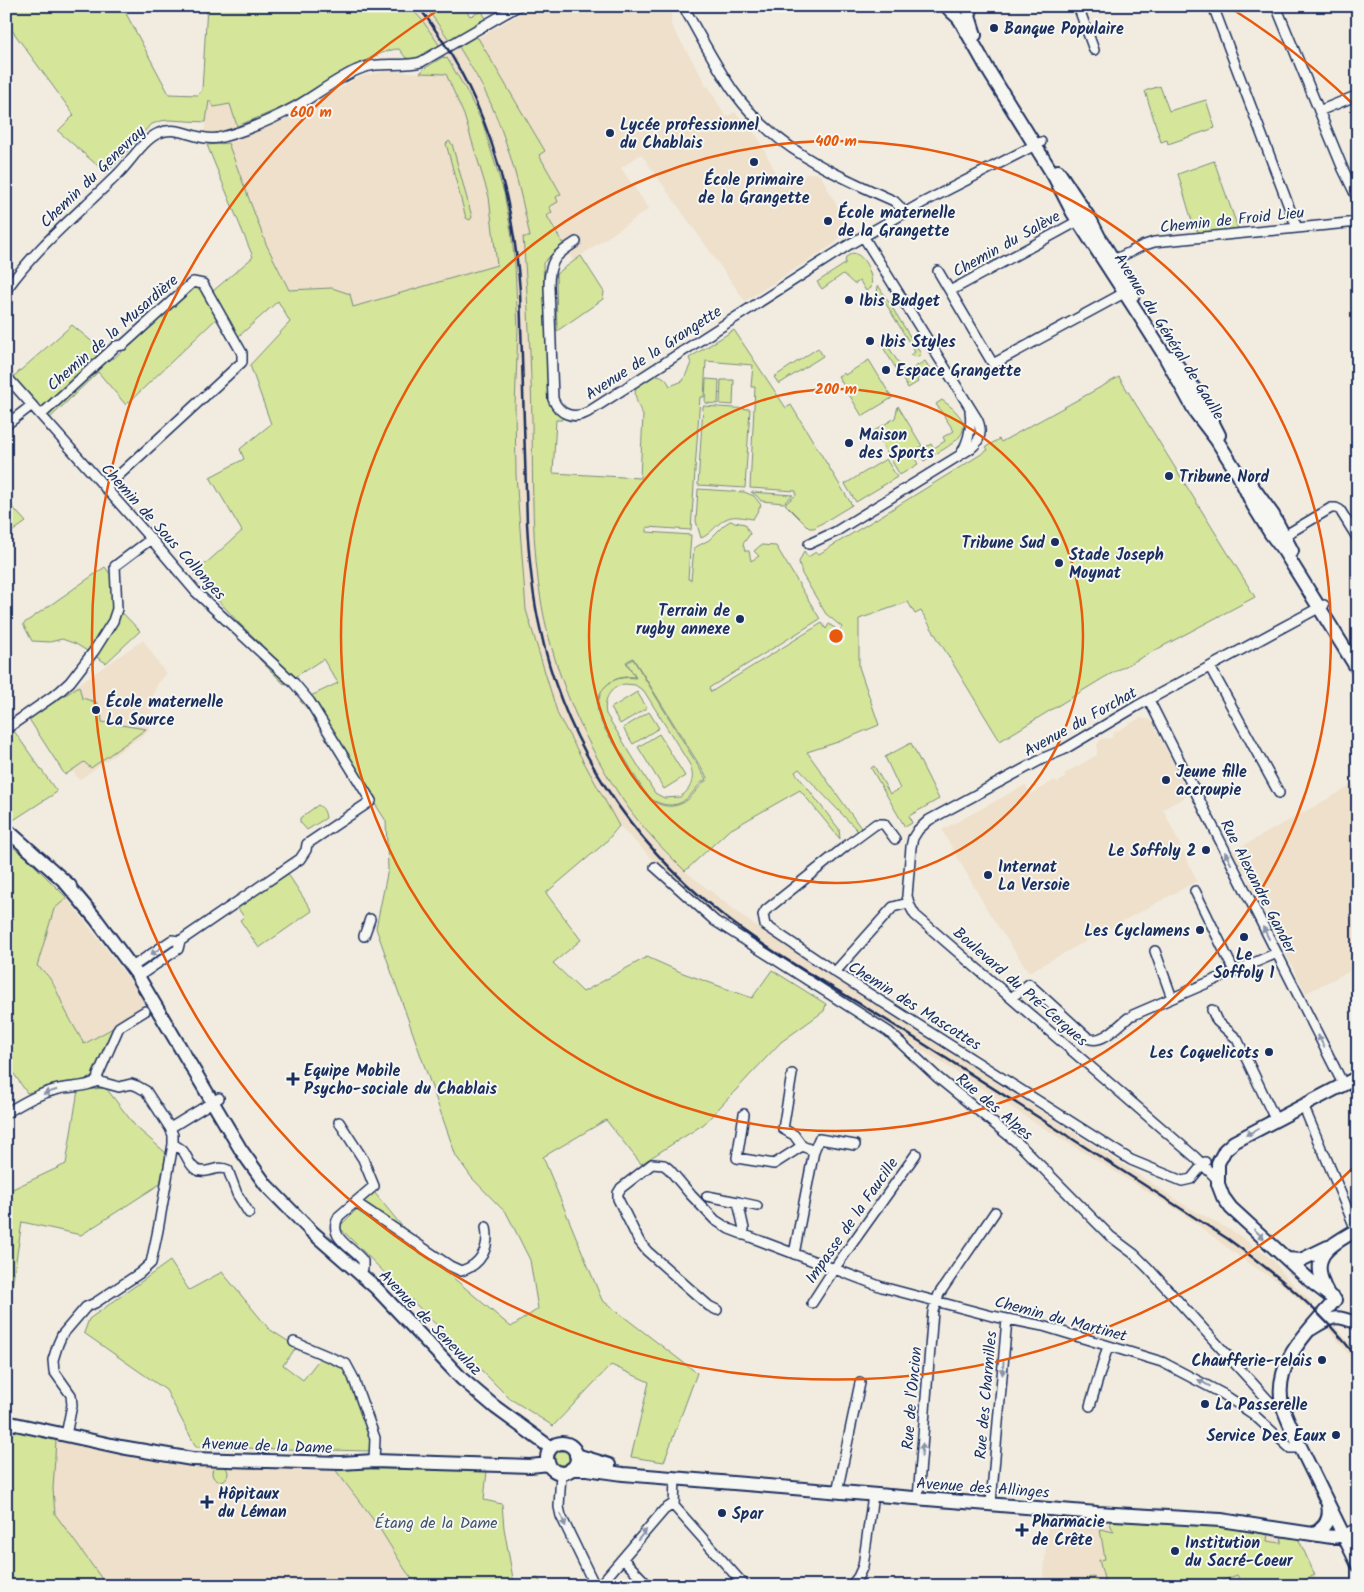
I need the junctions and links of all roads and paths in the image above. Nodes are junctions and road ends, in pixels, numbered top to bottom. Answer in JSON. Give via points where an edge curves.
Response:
{"nodes":[{"id":1,"x":518,"y":6,"type":"edge"},
{"id":2,"x":683,"y":6,"type":"edge"},
{"id":3,"x":947,"y":6,"type":"edge"},
{"id":4,"x":1078,"y":6,"type":"edge"},
{"id":5,"x":1213,"y":6,"type":"edge"},
{"id":6,"x":1276,"y":6,"type":"edge"},
{"id":7,"x":966,"y":12,"type":"edge"},
{"id":8,"x":1094,"y":50,"type":"dead end"},
{"id":9,"x":1358,"y":94,"type":"edge"},
{"id":10,"x":1318,"y":111,"type":"junction"},
{"id":11,"x":1038,"y":144,"type":"junction"},
{"id":12,"x":1358,"y":200,"type":"edge"},
{"id":13,"x":904,"y":214,"type":"junction"},
{"id":14,"x":1082,"y":218,"type":"junction"},
{"id":15,"x":1358,"y":222,"type":"edge"},
{"id":16,"x":1297,"y":228,"type":"junction"},
{"id":17,"x":864,"y":236,"type":"junction"},
{"id":18,"x":576,"y":242,"type":"dead end"},
{"id":19,"x":1110,"y":263,"type":"junction"},
{"id":20,"x":938,"y":271,"type":"dead end"},
{"id":21,"x":6,"y":290,"type":"edge"},
{"id":22,"x":950,"y":291,"type":"junction"},
{"id":23,"x":1124,"y":293,"type":"junction"},
{"id":24,"x":6,"y":376,"type":"edge"},
{"id":25,"x":1188,"y":389,"type":"junction"},
{"id":26,"x":32,"y":405,"type":"junction"},
{"id":27,"x":41,"y":415,"type":"junction"},
{"id":28,"x":6,"y":425,"type":"edge"},
{"id":29,"x":105,"y":488,"type":"junction"},
{"id":30,"x":1270,"y":522,"type":"junction"},
{"id":31,"x":1284,"y":536,"type":"junction"},
{"id":32,"x":151,"y":539,"type":"junction"},
{"id":33,"x":1358,"y":539,"type":"edge"},
{"id":34,"x":809,"y":544,"type":"dead end"},
{"id":35,"x":1322,"y":606,"type":"junction"},
{"id":36,"x":1354,"y":654,"type":"edge"},
{"id":37,"x":1210,"y":667,"type":"junction"},
{"id":38,"x":1358,"y":670,"type":"edge"},
{"id":39,"x":1149,"y":700,"type":"junction"},
{"id":40,"x":6,"y":729,"type":"edge"},
{"id":41,"x":1279,"y":793,"type":"dead end"},
{"id":42,"x":6,"y":829,"type":"edge"},
{"id":43,"x":895,"y":839,"type":"dead end"},
{"id":44,"x":655,"y":867,"type":"dead end"},
{"id":45,"x":1195,"y":891,"type":"dead end"},
{"id":46,"x":908,"y":903,"type":"junction"},
{"id":47,"x":370,"y":919,"type":"dead end"},
{"id":48,"x":364,"y":936,"type":"dead end"},
{"id":49,"x":1154,"y":951,"type":"dead end"},
{"id":50,"x":1276,"y":953,"type":"junction"},
{"id":51,"x":138,"y":970,"type":"junction"},
{"id":52,"x":1234,"y":971,"type":"junction"},
{"id":53,"x":835,"y":972,"type":"junction"},
{"id":54,"x":1011,"y":998,"type":"junction"},
{"id":55,"x":1172,"y":998,"type":"junction"},
{"id":56,"x":1212,"y":1010,"type":"dead end"},
{"id":57,"x":145,"y":1011,"type":"dead end"},
{"id":58,"x":792,"y":1074,"type":"dead end"},
{"id":59,"x":1358,"y":1077,"type":"edge"},
{"id":60,"x":97,"y":1081,"type":"junction"},
{"id":61,"x":1343,"y":1084,"type":"junction"},
{"id":62,"x":216,"y":1100,"type":"junction"},
{"id":63,"x":1303,"y":1105,"type":"junction"},
{"id":64,"x":6,"y":1113,"type":"edge"},
{"id":65,"x":744,"y":1114,"type":"dead end"},
{"id":66,"x":1275,"y":1119,"type":"junction"},
{"id":67,"x":339,"y":1122,"type":"dead end"},
{"id":68,"x":170,"y":1128,"type":"junction"},
{"id":69,"x":173,"y":1144,"type":"junction"},
{"id":70,"x":855,"y":1145,"type":"dead end"},
{"id":71,"x":802,"y":1146,"type":"junction"},
{"id":72,"x":814,"y":1152,"type":"junction"},
{"id":73,"x":916,"y":1154,"type":"dead end"},
{"id":74,"x":1209,"y":1163,"type":"junction"},
{"id":75,"x":707,"y":1196,"type":"dead end"},
{"id":76,"x":356,"y":1202,"type":"junction"},
{"id":77,"x":738,"y":1202,"type":"junction"},
{"id":78,"x":758,"y":1206,"type":"dead end"},
{"id":79,"x":995,"y":1212,"type":"dead end"},
{"id":80,"x":249,"y":1213,"type":"dead end"},
{"id":81,"x":486,"y":1228,"type":"dead end"},
{"id":82,"x":1357,"y":1230,"type":"edge"},
{"id":83,"x":743,"y":1235,"type":"junction"},
{"id":84,"x":1330,"y":1246,"type":"junction"},
{"id":85,"x":794,"y":1254,"type":"junction"},
{"id":86,"x":1287,"y":1259,"type":"junction"},
{"id":87,"x":834,"y":1269,"type":"junction"},
{"id":88,"x":361,"y":1274,"type":"junction"},
{"id":89,"x":1314,"y":1284,"type":"junction"},
{"id":90,"x":1332,"y":1297,"type":"junction"},
{"id":91,"x":936,"y":1301,"type":"junction"},
{"id":92,"x":812,"y":1303,"type":"dead end"},
{"id":93,"x":717,"y":1310,"type":"dead end"},
{"id":94,"x":1007,"y":1319,"type":"junction"},
{"id":95,"x":1357,"y":1323,"type":"edge"},
{"id":96,"x":1306,"y":1332,"type":"junction"},
{"id":97,"x":294,"y":1342,"type":"dead end"},
{"id":98,"x":1108,"y":1346,"type":"junction"},
{"id":99,"x":860,"y":1383,"type":"dead end"},
{"id":100,"x":1090,"y":1406,"type":"dead end"},
{"id":101,"x":1283,"y":1406,"type":"junction"},
{"id":102,"x":6,"y":1422,"type":"edge"},
{"id":103,"x":66,"y":1435,"type":"junction"},
{"id":104,"x":551,"y":1448,"type":"junction"},
{"id":105,"x":1301,"y":1448,"type":"junction"},
{"id":106,"x":576,"y":1455,"type":"junction"},
{"id":107,"x":374,"y":1461,"type":"junction"},
{"id":108,"x":549,"y":1464,"type":"junction"},
{"id":109,"x":566,"y":1471,"type":"junction"},
{"id":110,"x":651,"y":1475,"type":"junction"},
{"id":111,"x":675,"y":1478,"type":"junction"},
{"id":112,"x":837,"y":1492,"type":"junction"},
{"id":113,"x":873,"y":1495,"type":"junction"},
{"id":114,"x":918,"y":1498,"type":"junction"},
{"id":115,"x":1327,"y":1503,"type":"junction"},
{"id":116,"x":991,"y":1504,"type":"junction"},
{"id":117,"x":676,"y":1508,"type":"junction"},
{"id":118,"x":1358,"y":1527,"type":"edge"},
{"id":119,"x":1312,"y":1534,"type":"junction"},
{"id":120,"x":1344,"y":1535,"type":"junction"},
{"id":121,"x":623,"y":1559,"type":"junction"},
{"id":122,"x":1358,"y":1565,"type":"edge"},
{"id":123,"x":595,"y":1586,"type":"edge"},
{"id":124,"x":600,"y":1586,"type":"edge"},
{"id":125,"x":649,"y":1586,"type":"edge"},
{"id":126,"x":745,"y":1586,"type":"edge"},
{"id":127,"x":851,"y":1586,"type":"edge"}],
"edges":[{"from":1,"to":21,"type":"street","name":"Chemin du Genevray","via":[[421,62],[363,68],[284,113],[231,134],[206,139],[174,130],[155,135],[43,245]]},
{"from":2,"to":13,"type":"street","via":[[734,92],[765,128],[812,162],[894,200]]},
{"from":3,"to":7,"type":"main road","name":"Avenue du Général de Gaulle","via":[[952,14]]},
{"from":4,"to":8,"type":"street"},
{"from":5,"to":16,"type":"street"},
{"from":6,"to":10,"type":"street"},
{"from":7,"to":11,"type":"main road","name":"Avenue du Général de Gaulle","via":[[982,51]]},
{"from":9,"to":10,"type":"street"},
{"from":10,"to":12,"type":"street"},
{"from":11,"to":13,"type":"street","name":"Avenue de la Grangette"},
{"from":11,"to":14,"type":"main road","name":"Avenue du Général de Gaulle"},
{"from":13,"to":17,"type":"street","name":"Avenue de la Grangette"},
{"from":14,"to":19,"type":"main road","name":"Avenue du Général de Gaulle"},
{"from":14,"to":22,"type":"street","name":"Chemin du Salève"},
{"from":15,"to":16,"type":"street","name":"Chemin de Froid Lieu"},
{"from":16,"to":19,"type":"street","name":"Chemin de Froid Lieu","via":[[1154,242]]},
{"from":17,"to":18,"type":"street","name":"Avenue de la Grangette","via":[[588,412],[574,416],[561,411],[553,398],[548,286],[554,260]]},
{"from":17,"to":34,"type":"street","via":[[969,408],[972,442],[960,455],[835,532]]},
{"from":19,"to":23,"type":"main road","name":"Avenue du Général de Gaulle"},
{"from":19,"to":25,"type":"main road","name":"Avenue du Général de Gaulle"},
{"from":20,"to":22,"type":"street"},
{"from":22,"to":23,"type":"street","via":[[993,364]]},
{"from":23,"to":25,"type":"main road","name":"Avenue du Général de Gaulle"},
{"from":24,"to":26,"type":"street","name":"Chemin de Sous Collonges"},
{"from":25,"to":30,"type":"main road","name":"Avenue du Général de Gaulle"},
{"from":26,"to":27,"type":"street","name":"Chemin de Sous Collonges"},
{"from":26,"to":28,"type":"street"},
{"from":27,"to":29,"type":"street","name":"Chemin de Sous Collonges"},
{"from":27,"to":29,"type":"street","name":"Chemin de la Musardière","via":[[116,346],[123,345],[193,282],[203,284],[242,353],[242,362]]},
{"from":29,"to":32,"type":"street","name":"Chemin de Sous Collonges"},
{"from":30,"to":31,"type":"main road","name":"Avenue du Général de Gaulle"},
{"from":30,"to":35,"type":"main road","name":"Avenue du Général de Gaulle","via":[[1282,548]]},
{"from":31,"to":33,"type":"street","via":[[1336,508]]},
{"from":31,"to":35,"type":"main road","name":"Avenue du Général de Gaulle"},
{"from":32,"to":40,"type":"street","via":[[115,566],[117,609],[88,660],[59,692]]},
{"from":32,"to":51,"type":"street","name":"Chemin de Sous Collonges","via":[[196,592],[300,689],[371,802],[307,844],[300,859],[180,941],[178,949]]},
{"from":35,"to":36,"type":"main road","name":"Avenue du Général de Gaulle"},
{"from":35,"to":37,"type":"street","name":"Avenue du Forchat"},
{"from":36,"to":38,"type":"main road","name":"Avenue du Général de Gaulle"},
{"from":37,"to":39,"type":"street","name":"Avenue du Forchat"},
{"from":37,"to":41,"type":"street"},
{"from":39,"to":46,"type":"street","name":"Avenue du Forchat","via":[[921,826],[912,843]]},
{"from":50,"to":39,"type":"street","name":"Rue Alexandre Gander","one_way":true},
{"from":42,"to":51,"type":"main road","name":"Avenue de Senevulaz","via":[[114,929]]},
{"from":43,"to":53,"type":"street","name":"Chemin des Mascottes","via":[[884,824],[876,824],[763,915],[767,927]]},
{"from":44,"to":101,"type":"street","name":"Rue des Alpes","via":[[714,921],[889,1032],[937,1077],[1019,1144],[1110,1236],[1148,1268],[1269,1401]]},
{"from":45,"to":52,"type":"street"},
{"from":46,"to":53,"type":"street","via":[[893,907]]},
{"from":46,"to":54,"type":"street","name":"Boulevard du Pré-Cergues","via":[[918,918]]},
{"from":47,"to":48,"type":"street"},
{"from":49,"to":55,"type":"street"},
{"from":50,"to":52,"type":"street"},
{"from":61,"to":50,"type":"street","name":"Rue Alexandre Gander","one_way":true},
{"from":51,"to":62,"type":"main road","name":"Avenue de Senevulaz"},
{"from":52,"to":55,"type":"street"},
{"from":53,"to":74,"type":"street","name":"Chemin des Mascottes","via":[[1131,1160],[1182,1181],[1191,1179]]},
{"from":54,"to":55,"type":"street","via":[[1029,984],[1093,1041],[1131,1016]]},
{"from":54,"to":74,"type":"street","name":"Boulevard du Pré-Cergues","via":[[1195,1157]]},
{"from":56,"to":66,"type":"street","via":[[1217,1021],[1237,1039]]},
{"from":57,"to":60,"type":"street","via":[[120,1027]]},
{"from":58,"to":71,"type":"street","via":[[783,1129],[794,1135]]},
{"from":59,"to":61,"type":"main road"},
{"from":60,"to":64,"type":"street","one_way":true,"via":[[33,1097]]},
{"from":60,"to":68,"type":"street","via":[[119,1087],[131,1084],[142,1088]]},
{"from":61,"to":63,"type":"main road"},
{"from":62,"to":68,"type":"street"},
{"from":62,"to":88,"type":"main road","name":"Avenue de Senevulaz","via":[[293,1212]]},
{"from":63,"to":66,"type":"main road"},
{"from":63,"to":82,"type":"street"},
{"from":65,"to":71,"type":"street","via":[[737,1158],[774,1164]]},
{"from":66,"to":74,"type":"main road","one_way":true,"via":[[1234,1142]]},
{"from":67,"to":76,"type":"street","via":[[363,1159],[374,1186]]},
{"from":68,"to":69,"type":"street"},
{"from":69,"to":80,"type":"street","via":[[199,1171],[228,1170]]},
{"from":69,"to":103,"type":"street","via":[[150,1263],[140,1273],[86,1306],[58,1344],[53,1360],[54,1371],[71,1395],[72,1405]]},
{"from":70,"to":72,"type":"street","via":[[818,1139]]},
{"from":71,"to":72,"type":"street"},
{"from":72,"to":85,"type":"street"},
{"from":73,"to":87,"type":"street","name":"Impasse de la Faucille"},
{"from":74,"to":86,"type":"main road","one_way":true,"via":[[1231,1208]]},
{"from":75,"to":77,"type":"street"},
{"from":76,"to":81,"type":"street","via":[[461,1271],[480,1260],[486,1249]]},
{"from":76,"to":88,"type":"street","via":[[339,1216],[336,1229],[342,1242],[362,1260]]},
{"from":77,"to":78,"type":"street"},
{"from":77,"to":83,"type":"street"},
{"from":79,"to":91,"type":"street"},
{"from":82,"to":84,"type":"main road"},
{"from":83,"to":85,"type":"street","name":"Chemin du Martinet"},
{"from":83,"to":93,"type":"street","name":"Chemin du Martinet","via":[[721,1225],[664,1165],[652,1164],[621,1188],[618,1194],[647,1251]]},
{"from":84,"to":86,"type":"main road","via":[[1301,1260]]},
{"from":84,"to":90,"type":"main road","via":[[1322,1256],[1320,1269]]},
{"from":85,"to":87,"type":"street","name":"Chemin du Martinet"},
{"from":86,"to":89,"type":"main road"},
{"from":87,"to":91,"type":"street","name":"Chemin du Martinet","via":[[882,1287]]},
{"from":87,"to":92,"type":"street","name":"Impasse de la Faucille"},
{"from":88,"to":104,"type":"main road","name":"Avenue de Senevulaz","via":[[462,1379]]},
{"from":89,"to":90,"type":"main road"},
{"from":89,"to":96,"type":"main road","via":[[1320,1306]]},
{"from":90,"to":95,"type":"street"},
{"from":90,"to":96,"type":"main road"},
{"from":91,"to":94,"type":"street","name":"Chemin du Martinet"},
{"from":114,"to":91,"type":"street","name":"Rue de l'Oncion","one_way":true},
{"from":94,"to":98,"type":"street","name":"Chemin du Martinet","via":[[1043,1326]]},
{"from":94,"to":116,"type":"street","name":"Rue des Charmilles","one_way":true},
{"from":95,"to":96,"type":"street","via":[[1334,1317]]},
{"from":96,"to":101,"type":"main road","via":[[1284,1371]]},
{"from":97,"to":107,"type":"street","via":[[346,1364],[354,1377],[375,1438]]},
{"from":98,"to":100,"type":"street"},
{"from":105,"to":98,"type":"street","name":"Chemin du Martinet","one_way":true,"via":[[1290,1448],[1253,1414],[1201,1381],[1162,1362]]},
{"from":99,"to":112,"type":"street"},
{"from":101,"to":105,"type":"main road"},
{"from":102,"to":103,"type":"main road","name":"Avenue de la Dame"},
{"from":103,"to":107,"type":"main road","name":"Avenue de la Dame","via":[[160,1453],[342,1456]]},
{"from":104,"to":106,"type":"main road","via":[[564,1444]]},
{"from":104,"to":108,"type":"main road"},
{"from":105,"to":115,"type":"main road"},
{"from":106,"to":109,"type":"main road","via":[[575,1464]]},
{"from":106,"to":110,"type":"main road","name":"Avenue des Allinges"},
{"from":107,"to":108,"type":"main road","name":"Avenue de la Dame"},
{"from":108,"to":109,"type":"main road","via":[[553,1469]]},
{"from":109,"to":110,"type":"main road","name":"Avenue des Allinges","via":[[587,1469]]},
{"from":109,"to":123,"type":"street","one_way":true,"via":[[559,1507],[561,1516]]},
{"from":110,"to":111,"type":"main road","name":"Avenue des Allinges"},
{"from":111,"to":112,"type":"main road","name":"Avenue des Allinges"},
{"from":111,"to":117,"type":"street"},
{"from":112,"to":113,"type":"main road","name":"Avenue des Allinges"},
{"from":113,"to":114,"type":"main road","name":"Avenue des Allinges"},
{"from":113,"to":127,"type":"street","via":[[863,1566]]},
{"from":114,"to":116,"type":"main road","name":"Avenue des Allinges"},
{"from":115,"to":119,"type":"main road","via":[[1327,1522]]},
{"from":115,"to":120,"type":"main road"},
{"from":116,"to":119,"type":"main road","name":"Avenue des Allinges","via":[[1221,1520]]},
{"from":121,"to":117,"type":"street","one_way":true,"via":[[664,1510]]},
{"from":117,"to":126,"type":"street"},
{"from":118,"to":120,"type":"street","name":"Avenue des Allinges"},
{"from":119,"to":120,"type":"main road","name":"Avenue des Allinges"},
{"from":120,"to":122,"type":"main road"},
{"from":121,"to":124,"type":"street"},
{"from":121,"to":125,"type":"street"}]}
